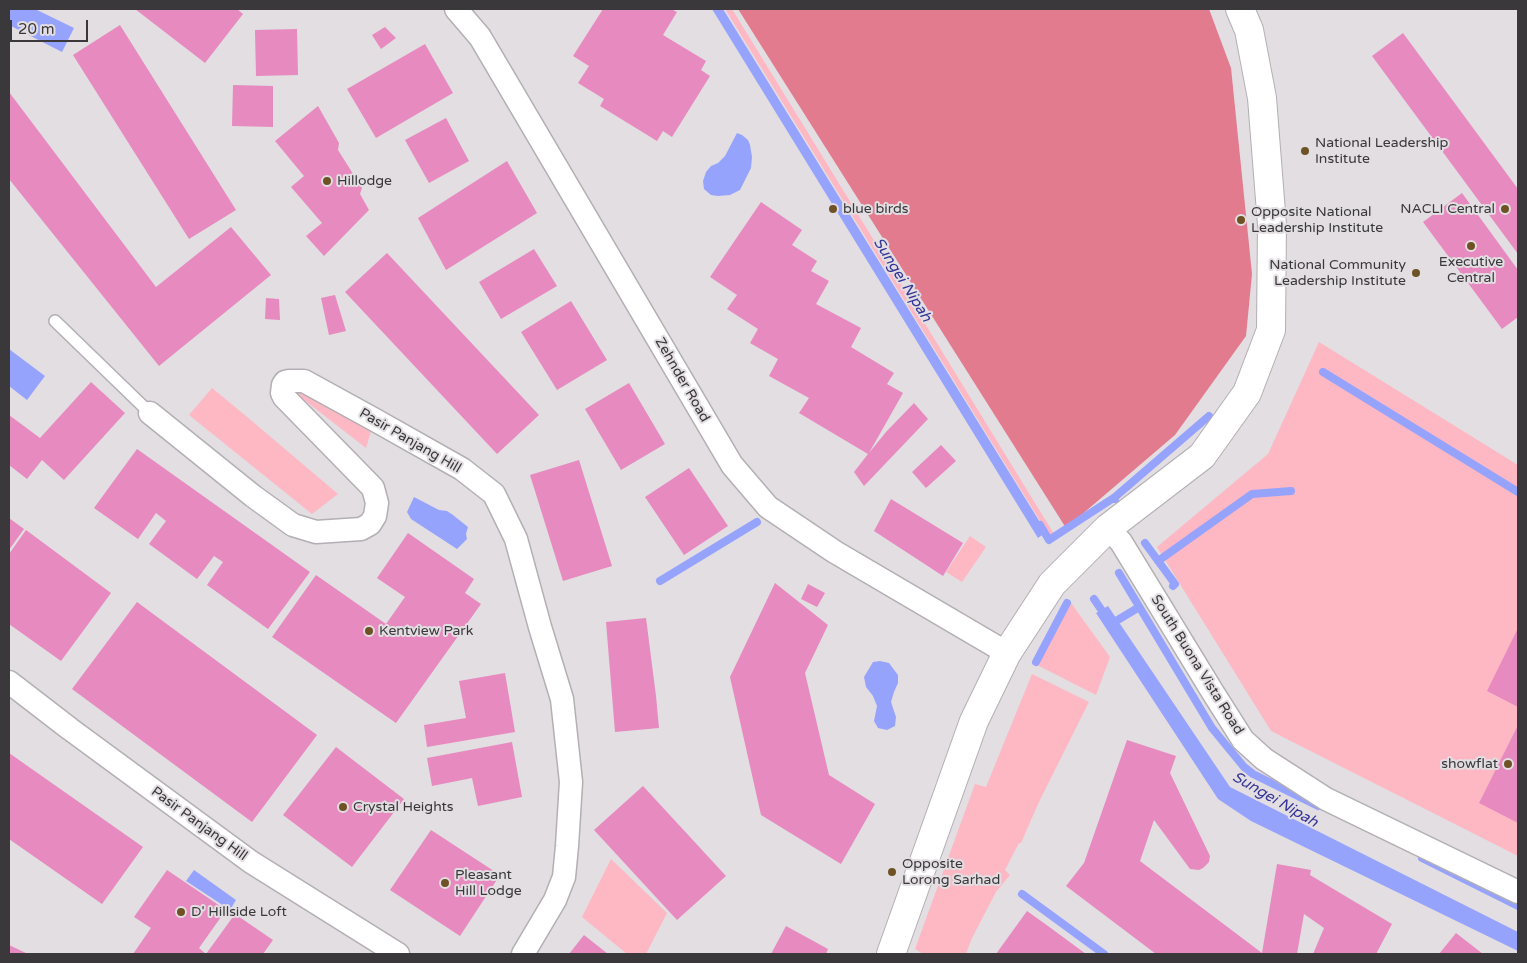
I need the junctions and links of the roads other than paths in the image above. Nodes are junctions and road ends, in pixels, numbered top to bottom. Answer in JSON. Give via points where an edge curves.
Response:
{"nodes":[{"id":1,"x":456,"y":9,"type":"edge"},
{"id":2,"x":1240,"y":9,"type":"edge"},
{"id":3,"x":55,"y":321,"type":"dead end"},
{"id":4,"x":150,"y":413,"type":"joint"},
{"id":5,"x":1108,"y":528,"type":"junction"},
{"id":6,"x":1007,"y":653,"type":"junction"},
{"id":7,"x":9,"y":682,"type":"edge"},
{"id":8,"x":1518,"y":892,"type":"edge"},
{"id":9,"x":398,"y":954,"type":"edge"},
{"id":10,"x":523,"y":954,"type":"edge"},
{"id":11,"x":892,"y":954,"type":"edge"}],
"edges":[{"from":1,"to":6,"type":"street","name":"Zehnder Road","via":[[480,36],[732,465],[768,507],[835,552]]},
{"from":2,"to":5,"type":"street","via":[[1249,30],[1262,98],[1272,225],[1271,330],[1247,393],[1202,456]]},
{"from":3,"to":4,"type":"lane"},
{"from":4,"to":10,"type":"street","name":"Pasir Panjang Hill","via":[[293,525],[316,532],[361,529],[370,524],[377,504],[373,488],[284,397],[284,385],[289,381],[304,381],[375,420],[462,469],[494,494],[516,539],[562,699],[571,782],[564,877],[555,900]]},
{"from":5,"to":6,"type":"street","via":[[1052,584]]},
{"from":5,"to":8,"type":"street","name":"South Buona Vista Road","via":[[1121,542],[1243,740],[1264,759],[1326,799]]},
{"from":6,"to":11,"type":"street","via":[[974,720]]},
{"from":7,"to":9,"type":"street","name":"Pasir Panjang Hill","via":[[250,862]]}]}
